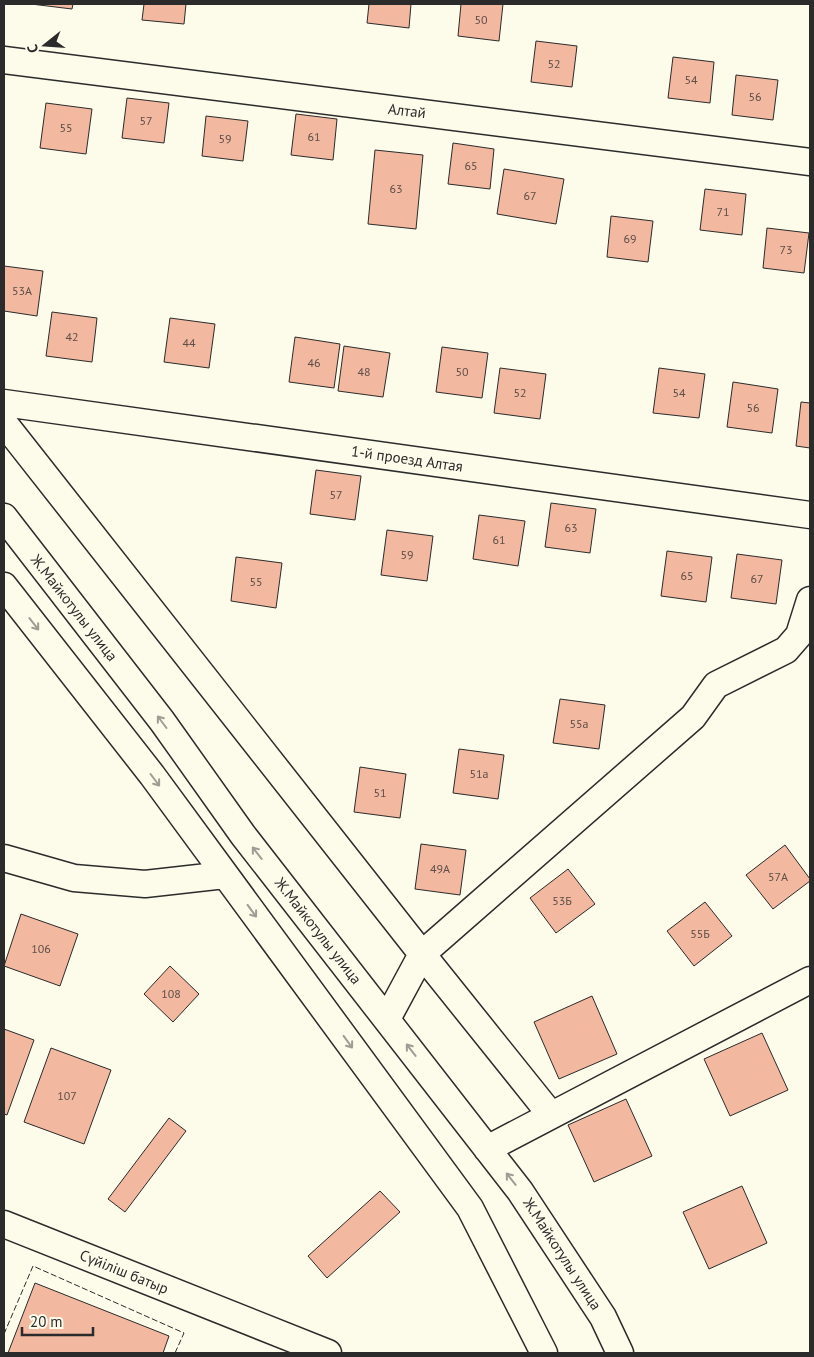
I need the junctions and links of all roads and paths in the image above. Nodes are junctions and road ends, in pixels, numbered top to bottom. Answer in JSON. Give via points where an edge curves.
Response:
{"nodes":[{"id":1,"x":4,"y":60,"type":"edge"},
{"id":2,"x":810,"y":162,"type":"edge"},
{"id":3,"x":4,"y":403,"type":"edge"},
{"id":4,"x":4,"y":423,"type":"edge"},
{"id":5,"x":810,"y":515,"type":"edge"},
{"id":6,"x":4,"y":517,"type":"edge"},
{"id":7,"x":38,"y":561,"type":"junction"},
{"id":8,"x":4,"y":586,"type":"edge"},
{"id":9,"x":810,"y":600,"type":"edge"},
{"id":10,"x":4,"y":858,"type":"edge"},
{"id":11,"x":225,"y":874,"type":"junction"},
{"id":12,"x":422,"y":954,"type":"junction"},
{"id":13,"x":810,"y":980,"type":"edge"},
{"id":14,"x":387,"y":1019,"type":"junction"},
{"id":15,"x":551,"y":1115,"type":"junction"},
{"id":16,"x":487,"y":1148,"type":"junction"},
{"id":17,"x":4,"y":1224,"type":"edge"},
{"id":18,"x":328,"y":1353,"type":"edge"},
{"id":19,"x":544,"y":1353,"type":"edge"},
{"id":20,"x":620,"y":1353,"type":"edge"}],
"edges":[{"from":1,"to":2,"type":"street","name":"Алтай"},
{"from":3,"to":5,"type":"street","name":"1-й проезд Алтая"},
{"from":4,"to":12,"type":"street"},
{"from":6,"to":7,"type":"street","name":"Ж.Майкотулы улица"},
{"from":7,"to":8,"type":"street"},
{"from":14,"to":7,"type":"street","name":"Ж.Майкотулы улица","one_way":true,"via":[[243,835],[162,721]]},
{"from":8,"to":11,"type":"street","one_way":true},
{"from":9,"to":12,"type":"street","via":[[798,635],[786,650],[716,685],[693,717]]},
{"from":10,"to":11,"type":"street","via":[[74,878],[145,884]]},
{"from":11,"to":19,"type":"street","one_way":true,"via":[[470,1208]]},
{"from":12,"to":14,"type":"street"},
{"from":12,"to":15,"type":"street"},
{"from":13,"to":15,"type":"street"},
{"from":16,"to":14,"type":"street","name":"Ж.Майкотулы улица","one_way":true},
{"from":15,"to":16,"type":"street"},
{"from":20,"to":16,"type":"street","name":"Ж.Майкотулы улица","one_way":true,"via":[[603,1317],[520,1191]]},
{"from":17,"to":18,"type":"street","name":"Сүйіліш батыр"}]}
